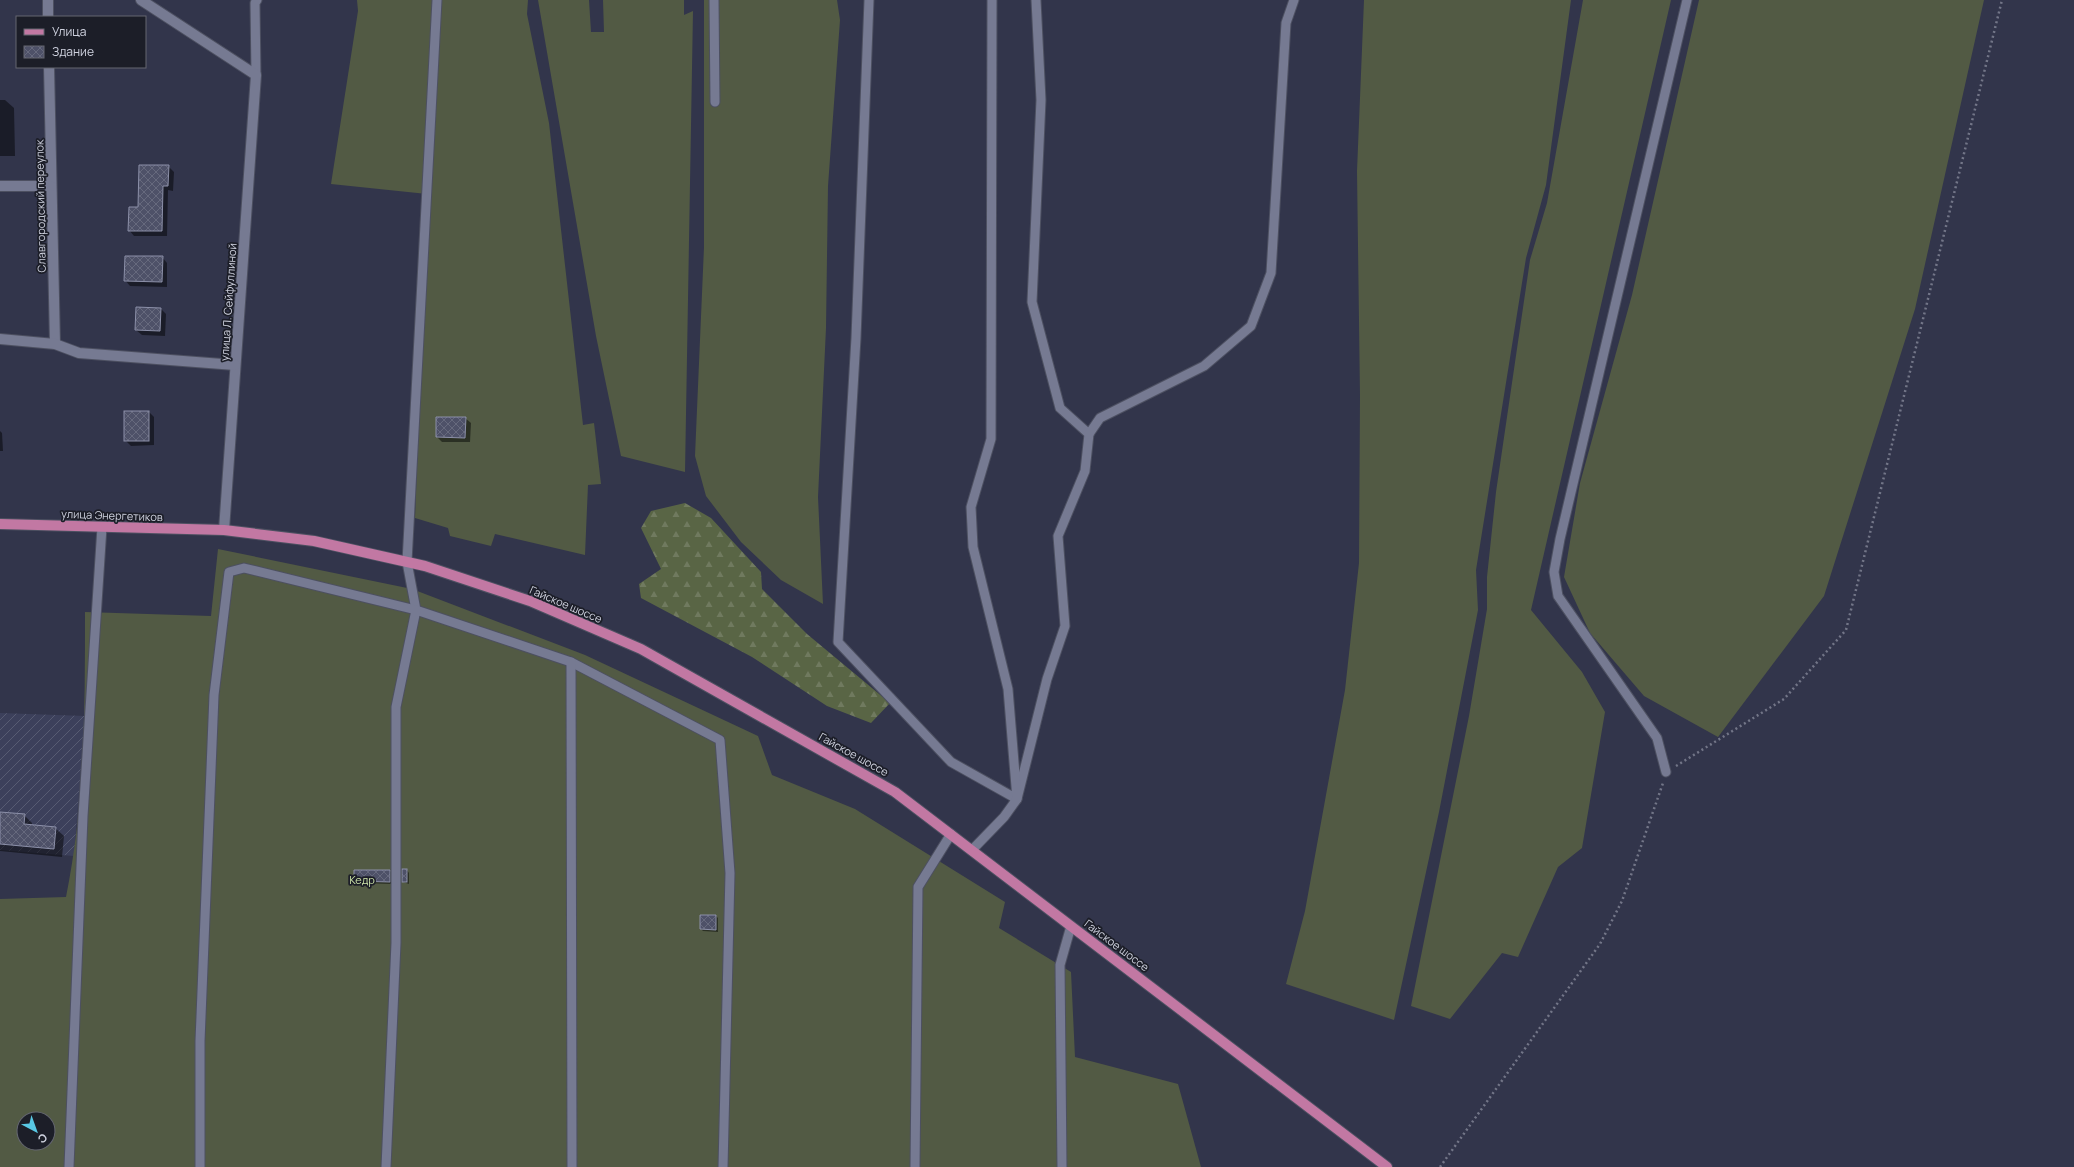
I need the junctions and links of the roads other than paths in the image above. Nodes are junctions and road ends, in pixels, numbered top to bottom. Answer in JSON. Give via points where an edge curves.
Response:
{"nodes":[{"id":1,"x":48,"y":0,"type":"edge"},
{"id":2,"x":141,"y":0,"type":"edge"},
{"id":3,"x":257,"y":0,"type":"edge"},
{"id":4,"x":437,"y":0,"type":"edge"},
{"id":5,"x":714,"y":0,"type":"edge"},
{"id":6,"x":869,"y":0,"type":"edge"},
{"id":7,"x":992,"y":0,"type":"edge"},
{"id":8,"x":1036,"y":0,"type":"edge"},
{"id":9,"x":1294,"y":0,"type":"edge"},
{"id":10,"x":1687,"y":0,"type":"edge"},
{"id":11,"x":48,"y":16,"type":"edge"},
{"id":12,"x":49,"y":68,"type":"edge"},
{"id":13,"x":256,"y":75,"type":"junction"},
{"id":14,"x":715,"y":102,"type":"dead end"},
{"id":15,"x":0,"y":186,"type":"edge"},
{"id":16,"x":51,"y":186,"type":"junction"},
{"id":17,"x":0,"y":340,"type":"edge"},
{"id":18,"x":55,"y":344,"type":"junction"},
{"id":19,"x":236,"y":365,"type":"junction"},
{"id":20,"x":1089,"y":434,"type":"junction"},
{"id":21,"x":0,"y":524,"type":"edge"},
{"id":22,"x":102,"y":527,"type":"junction"},
{"id":23,"x":224,"y":530,"type":"junction"},
{"id":24,"x":407,"y":562,"type":"junction"},
{"id":25,"x":416,"y":610,"type":"junction"},
{"id":26,"x":571,"y":662,"type":"junction"},
{"id":27,"x":1666,"y":772,"type":"road end"},
{"id":28,"x":1017,"y":799,"type":"junction"},
{"id":29,"x":951,"y":834,"type":"junction"},
{"id":30,"x":972,"y":850,"type":"junction"},
{"id":31,"x":1071,"y":926,"type":"junction"},
{"id":32,"x":69,"y":1167,"type":"edge"},
{"id":33,"x":200,"y":1167,"type":"edge"},
{"id":34,"x":386,"y":1167,"type":"edge"},
{"id":35,"x":572,"y":1167,"type":"edge"},
{"id":36,"x":723,"y":1167,"type":"edge"},
{"id":37,"x":915,"y":1167,"type":"edge"},
{"id":38,"x":1062,"y":1167,"type":"edge"},
{"id":39,"x":1387,"y":1167,"type":"edge"}],
"edges":[{"from":1,"to":11,"type":"street"},
{"from":2,"to":13,"type":"street"},
{"from":3,"to":13,"type":"lane"},
{"from":4,"to":24,"type":"lane"},
{"from":5,"to":14,"type":"lane"},
{"from":6,"to":28,"type":"lane","via":[[856,338],[838,642],[950,762]]},
{"from":7,"to":28,"type":"lane","via":[[991,439],[971,507],[973,547],[1008,689]]},
{"from":8,"to":20,"type":"lane","via":[[1041,100],[1032,302],[1060,408]]},
{"from":9,"to":20,"type":"lane","via":[[1286,23],[1271,273],[1251,326],[1204,366],[1100,418]]},
{"from":10,"to":27,"type":"lane","via":[[1561,531],[1554,572],[1558,596],[1657,738]]},
{"from":12,"to":16,"type":"street","name":"Славгородский переулок"},
{"from":13,"to":19,"type":"street","name":"улица Л. Сейфуллиной"},
{"from":15,"to":16,"type":"street"},
{"from":16,"to":18,"type":"street","name":"Славгородский переулок"},
{"from":17,"to":18,"type":"street"},
{"from":18,"to":19,"type":"street","via":[[79,353]]},
{"from":19,"to":23,"type":"street","name":"улица Л. Сейфуллиной"},
{"from":20,"to":28,"type":"lane","via":[[1085,471],[1058,536],[1065,626],[1046,679]]},
{"from":21,"to":22,"type":"main road","name":"улица Энергетиков"},
{"from":22,"to":23,"type":"main road","name":"улица Энергетиков"},
{"from":22,"to":32,"type":"lane","via":[[83,816]]},
{"from":23,"to":24,"type":"main road","name":"Гайское шоссе","via":[[314,541]]},
{"from":24,"to":25,"type":"lane"},
{"from":24,"to":29,"type":"main road","name":"Гайское шоссе","via":[[530,601],[641,649],[895,792]]},
{"from":25,"to":26,"type":"lane"},
{"from":25,"to":33,"type":"lane","via":[[244,568],[229,572],[214,703],[200,1041]]},
{"from":25,"to":34,"type":"lane","via":[[396,707],[396,943]]},
{"from":26,"to":35,"type":"lane"},
{"from":26,"to":36,"type":"lane","via":[[720,740],[730,873]]},
{"from":28,"to":30,"type":"lane","via":[[1004,817]]},
{"from":29,"to":30,"type":"main road","name":"Гайское шоссе"},
{"from":29,"to":37,"type":"lane","via":[[918,887]]},
{"from":30,"to":31,"type":"main road","name":"Гайское шоссе"},
{"from":31,"to":38,"type":"lane","via":[[1060,965]]},
{"from":31,"to":39,"type":"main road","name":"Гайское шоссе"}]}
